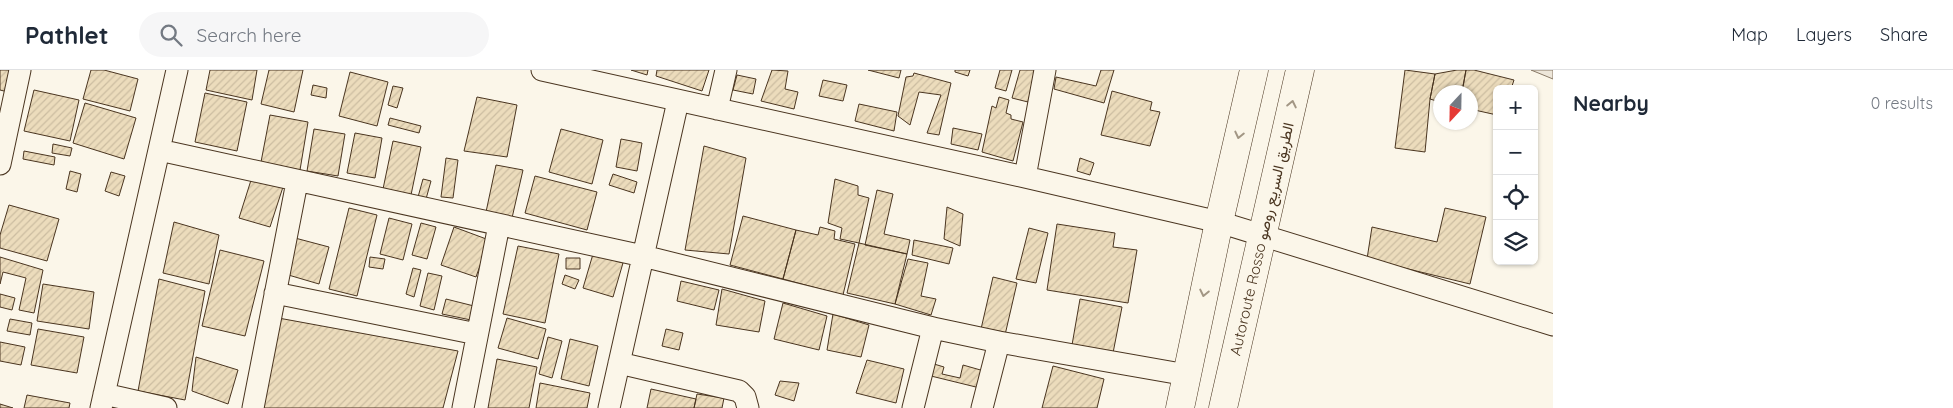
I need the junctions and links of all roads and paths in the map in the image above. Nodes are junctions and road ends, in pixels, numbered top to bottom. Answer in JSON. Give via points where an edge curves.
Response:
{"nodes":[{"id":1,"x":20,"y":70,"type":"edge"},
{"id":2,"x":177,"y":70,"type":"edge"},
{"id":3,"x":542,"y":70,"type":"edge"},
{"id":4,"x":726,"y":70,"type":"edge"},
{"id":5,"x":1045,"y":70,"type":"edge"},
{"id":6,"x":1254,"y":70,"type":"edge"},
{"id":7,"x":1300,"y":70,"type":"edge"},
{"id":8,"x":576,"y":74,"type":"edge"},
{"id":9,"x":678,"y":100,"type":"junction"},
{"id":10,"x":7,"y":102,"type":"edge"},
{"id":11,"x":717,"y":109,"type":"junction"},
{"id":12,"x":159,"y":150,"type":"junction"},
{"id":13,"x":0,"y":164,"type":"edge"},
{"id":14,"x":1025,"y":177,"type":"junction"},
{"id":15,"x":297,"y":182,"type":"junction"},
{"id":16,"x":1219,"y":222,"type":"junction"},
{"id":17,"x":499,"y":225,"type":"junction"},
{"id":18,"x":1263,"y":236,"type":"junction"},
{"id":19,"x":643,"y":256,"type":"junction"},
{"id":20,"x":275,"y":292,"type":"junction"},
{"id":21,"x":1553,"y":325,"type":"edge"},
{"id":22,"x":933,"y":328,"type":"junction"},
{"id":23,"x":477,"y":334,"type":"junction"},
{"id":24,"x":999,"y":342,"type":"junction"},
{"id":25,"x":619,"y":363,"type":"junction"},
{"id":26,"x":1187,"y":375,"type":"junction"},
{"id":27,"x":103,"y":401,"type":"edge"},
{"id":28,"x":166,"y":408,"type":"edge"},
{"id":29,"x":252,"y":408,"type":"edge"},
{"id":30,"x":462,"y":408,"type":"edge"},
{"id":31,"x":609,"y":408,"type":"edge"},
{"id":32,"x":748,"y":408,"type":"edge"},
{"id":33,"x":913,"y":408,"type":"edge"},
{"id":34,"x":982,"y":408,"type":"edge"},
{"id":35,"x":1180,"y":408,"type":"edge"},
{"id":36,"x":1223,"y":408,"type":"edge"}],
"edges":[{"from":1,"to":10,"type":"street"},
{"from":2,"to":12,"type":"street"},
{"from":3,"to":8,"type":"street"},
{"from":4,"to":11,"type":"street"},
{"from":5,"to":14,"type":"street"},
{"from":6,"to":16,"type":"highway","one_way":true},
{"from":18,"to":7,"type":"highway","name":"Autoroute Rosso الطريق السريع روصو","one_way":true},
{"from":8,"to":9,"type":"street"},
{"from":9,"to":11,"type":"street"},
{"from":9,"to":19,"type":"street"},
{"from":10,"to":13,"type":"street"},
{"from":11,"to":14,"type":"street"},
{"from":12,"to":15,"type":"street"},
{"from":12,"to":27,"type":"street"},
{"from":14,"to":16,"type":"street"},
{"from":15,"to":17,"type":"street"},
{"from":15,"to":20,"type":"street"},
{"from":16,"to":18,"type":"street"},
{"from":16,"to":26,"type":"highway","one_way":true},
{"from":17,"to":19,"type":"street"},
{"from":17,"to":23,"type":"street"},
{"from":18,"to":21,"type":"street"},
{"from":18,"to":36,"type":"highway","name":"Autoroute Rosso الطريق السريع روصو"},
{"from":19,"to":22,"type":"street"},
{"from":19,"to":25,"type":"street"},
{"from":20,"to":23,"type":"street"},
{"from":20,"to":29,"type":"street"},
{"from":22,"to":24,"type":"street"},
{"from":22,"to":33,"type":"street"},
{"from":23,"to":30,"type":"street"},
{"from":24,"to":26,"type":"street"},
{"from":24,"to":34,"type":"street"},
{"from":25,"to":31,"type":"street"},
{"from":25,"to":32,"type":"street","via":[[739,391]]},
{"from":26,"to":35,"type":"highway"},
{"from":27,"to":28,"type":"street"}]}
